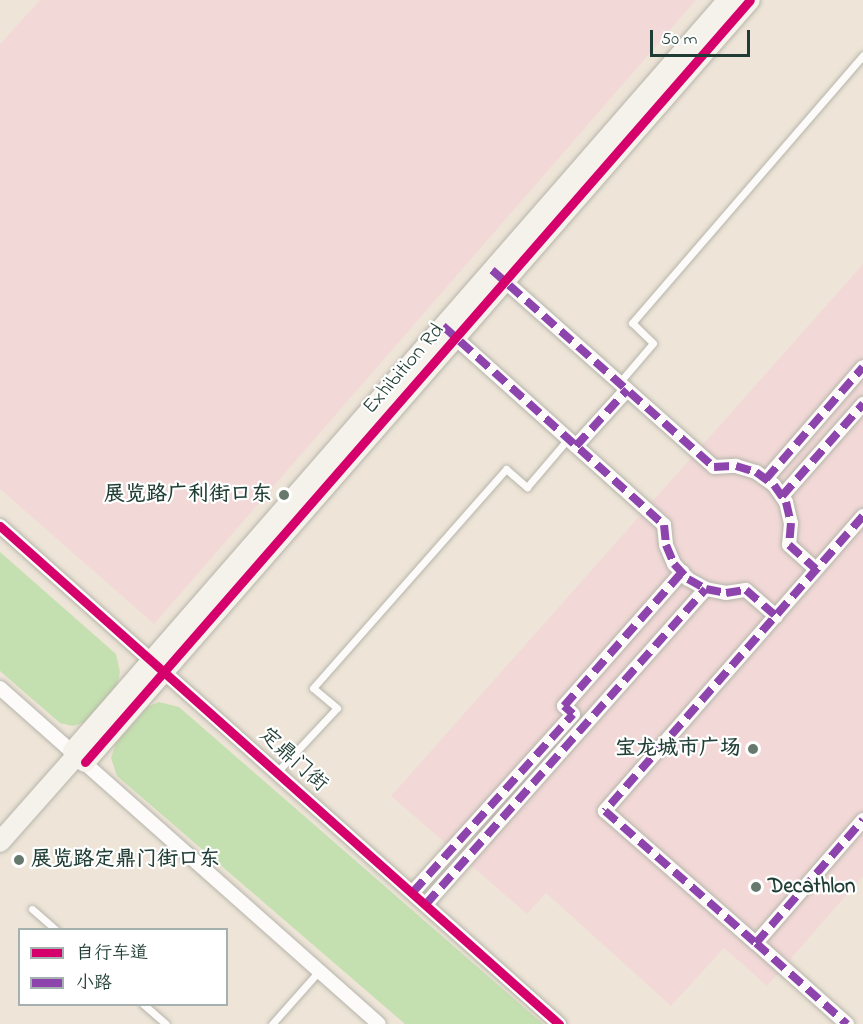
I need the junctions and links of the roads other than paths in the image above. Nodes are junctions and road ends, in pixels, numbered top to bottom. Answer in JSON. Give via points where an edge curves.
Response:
{"nodes":[{"id":1,"x":728,"y":0,"type":"edge"},
{"id":2,"x":750,"y":0,"type":"edge"},
{"id":3,"x":863,"y":55,"type":"edge"},
{"id":4,"x":499,"y":276,"type":"junction"},
{"id":5,"x":449,"y":332,"type":"junction"},
{"id":6,"x":863,"y":368,"type":"edge"},
{"id":7,"x":623,"y":386,"type":"junction"},
{"id":8,"x":863,"y":404,"type":"edge"},
{"id":9,"x":572,"y":443,"type":"junction"},
{"id":10,"x":766,"y":479,"type":"junction"},
{"id":11,"x":782,"y":496,"type":"junction"},
{"id":12,"x":863,"y":516,"type":"edge"},
{"id":13,"x":0,"y":526,"type":"edge"},
{"id":14,"x":816,"y":569,"type":"junction"},
{"id":15,"x":682,"y":572,"type":"junction"},
{"id":16,"x":706,"y":589,"type":"junction"},
{"id":17,"x":776,"y":616,"type":"junction"},
{"id":18,"x":159,"y":664,"type":"junction"},
{"id":19,"x":0,"y":688,"type":"edge"},
{"id":20,"x":78,"y":756,"type":"junction"},
{"id":21,"x":278,"y":771,"type":"junction"},
{"id":22,"x":863,"y":820,"type":"edge"},
{"id":23,"x":0,"y":842,"type":"edge"},
{"id":24,"x":413,"y":892,"type":"junction"},
{"id":25,"x":426,"y":904,"type":"junction"},
{"id":26,"x":32,"y":909,"type":"dead end"},
{"id":27,"x":54,"y":928,"type":"edge"},
{"id":28,"x":756,"y":943,"type":"junction"},
{"id":29,"x":320,"y":971,"type":"junction"},
{"id":30,"x":144,"y":1006,"type":"edge"},
{"id":31,"x":166,"y":1024,"type":"edge"},
{"id":32,"x":272,"y":1024,"type":"edge"},
{"id":33,"x":379,"y":1024,"type":"edge"},
{"id":34,"x":559,"y":1024,"type":"edge"},
{"id":35,"x":847,"y":1024,"type":"edge"}],
"edges":[{"from":1,"to":4,"type":"street","name":"Exhibition Rd"},
{"from":2,"to":4,"type":"street","name":"Exhibition Rd"},
{"from":3,"to":7,"type":"lane","via":[[632,323],[653,343]]},
{"from":4,"to":5,"type":"street","name":"Exhibition Rd"},
{"from":4,"to":7,"type":"street"},
{"from":5,"to":9,"type":"street"},
{"from":5,"to":18,"type":"street","name":"Exhibition Rd"},
{"from":6,"to":10,"type":"street"},
{"from":7,"to":9,"type":"street"},
{"from":7,"to":10,"type":"street","via":[[714,467],[736,466]]},
{"from":8,"to":11,"type":"street"},
{"from":9,"to":15,"type":"street","via":[[664,525],[666,545]]},
{"from":9,"to":21,"type":"lane","via":[[527,487],[506,469],[314,688],[337,708]]},
{"from":10,"to":11,"type":"street"},
{"from":11,"to":14,"type":"street","via":[[791,523],[789,544]]},
{"from":12,"to":14,"type":"street"},
{"from":13,"to":18,"type":"street","name":"定鼎门街"},
{"from":14,"to":17,"type":"street"},
{"from":15,"to":16,"type":"street"},
{"from":15,"to":24,"type":"street","via":[[564,706],[573,714]]},
{"from":16,"to":17,"type":"street","via":[[746,590]]},
{"from":16,"to":25,"type":"street"},
{"from":17,"to":28,"type":"street","via":[[605,811]]},
{"from":18,"to":20,"type":"street","name":"Exhibition Rd"},
{"from":18,"to":21,"type":"street","name":"定鼎门街"},
{"from":19,"to":20,"type":"street"},
{"from":20,"to":23,"type":"street","name":"Exhibition Rd"},
{"from":20,"to":29,"type":"street"},
{"from":21,"to":24,"type":"street","name":"定鼎门街"},
{"from":22,"to":28,"type":"street"},
{"from":24,"to":25,"type":"street","name":"定鼎门街"},
{"from":25,"to":34,"type":"street","name":"定鼎门街"},
{"from":26,"to":27,"type":"lane"},
{"from":28,"to":35,"type":"street"},
{"from":29,"to":32,"type":"lane"},
{"from":29,"to":33,"type":"street"},
{"from":30,"to":31,"type":"lane"}]}
